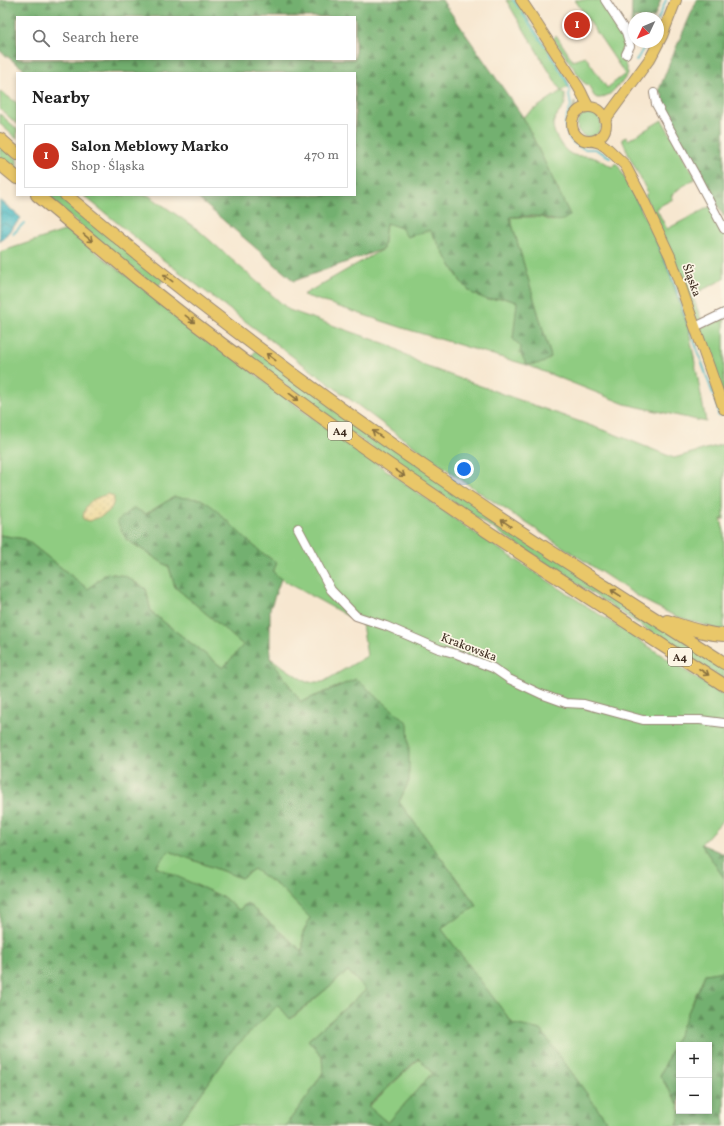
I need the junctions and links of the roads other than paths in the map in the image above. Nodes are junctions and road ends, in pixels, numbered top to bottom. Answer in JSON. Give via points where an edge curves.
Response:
{"nodes":[{"id":1,"x":520,"y":0,"type":"edge"},
{"id":2,"x":605,"y":0,"type":"edge"},
{"id":3,"x":676,"y":0,"type":"edge"},
{"id":4,"x":626,"y":54,"type":"dead end"},
{"id":5,"x":572,"y":78,"type":"junction"},
{"id":6,"x":654,"y":93,"type":"dead end"},
{"id":7,"x":622,"y":95,"type":"junction"},
{"id":8,"x":593,"y":108,"type":"junction"},
{"id":9,"x":577,"y":112,"type":"junction"},
{"id":10,"x":605,"y":120,"type":"junction"},
{"id":11,"x":604,"y":133,"type":"junction"},
{"id":12,"x":0,"y":139,"type":"edge"},
{"id":13,"x":593,"y":141,"type":"junction"},
{"id":14,"x":16,"y":153,"type":"edge"},
{"id":15,"x":0,"y":164,"type":"edge"},
{"id":16,"x":625,"y":165,"type":"junction"},
{"id":17,"x":16,"y":177,"type":"edge"},
{"id":18,"x":38,"y":196,"type":"edge"},
{"id":19,"x":68,"y":197,"type":"edge"},
{"id":20,"x":724,"y":229,"type":"edge"},
{"id":21,"x":724,"y":313,"type":"edge"},
{"id":22,"x":695,"y":327,"type":"junction"},
{"id":23,"x":724,"y":410,"type":"edge"},
{"id":24,"x":298,"y":528,"type":"dead end"},
{"id":25,"x":648,"y":614,"type":"junction"},
{"id":26,"x":724,"y":635,"type":"edge"},
{"id":27,"x":724,"y":663,"type":"edge"},
{"id":28,"x":724,"y":685,"type":"edge"},
{"id":29,"x":724,"y":723,"type":"edge"}],
"edges":[{"from":1,"to":5,"type":"main road"},
{"from":2,"to":4,"type":"street","via":[[626,32],[630,46]]},
{"from":3,"to":7,"type":"main road","via":[[657,45]]},
{"from":5,"to":8,"type":"main road"},
{"from":5,"to":9,"type":"main road"},
{"from":6,"to":20,"type":"street","via":[[656,104]]},
{"from":7,"to":8,"type":"main road","via":[[602,108]]},
{"from":7,"to":10,"type":"main road"},
{"from":8,"to":9,"type":"main road"},
{"from":8,"to":10,"type":"main road"},
{"from":9,"to":13,"type":"main road","via":[[572,126],[575,135],[583,140]]},
{"from":10,"to":11,"type":"main road"},
{"from":11,"to":13,"type":"main road"},
{"from":11,"to":16,"type":"main road","name":"Śląska","via":[[623,158]]},
{"from":12,"to":14,"type":"highway"},
{"from":13,"to":16,"type":"main road","name":"Śląska","via":[[606,146]]},
{"from":15,"to":17,"type":"highway"},
{"from":16,"to":22,"type":"main road","name":"Śląska","via":[[662,238]]},
{"from":18,"to":28,"type":"highway","number":"A4","one_way":true,"via":[[134,276],[352,439],[483,529]]},
{"from":25,"to":19,"type":"highway","number":"A4","one_way":true,"via":[[508,524],[356,420],[250,342]]},
{"from":21,"to":22,"type":"street"},
{"from":22,"to":23,"type":"main road","name":"Śląska"},
{"from":24,"to":29,"type":"street","name":"Krakowska","via":[[331,590],[356,616],[494,668],[509,679],[566,703],[584,704],[643,720],[700,720]]},
{"from":25,"to":26,"type":"highway","via":[[692,630]]},
{"from":25,"to":27,"type":"highway","number":"A4"}]}
